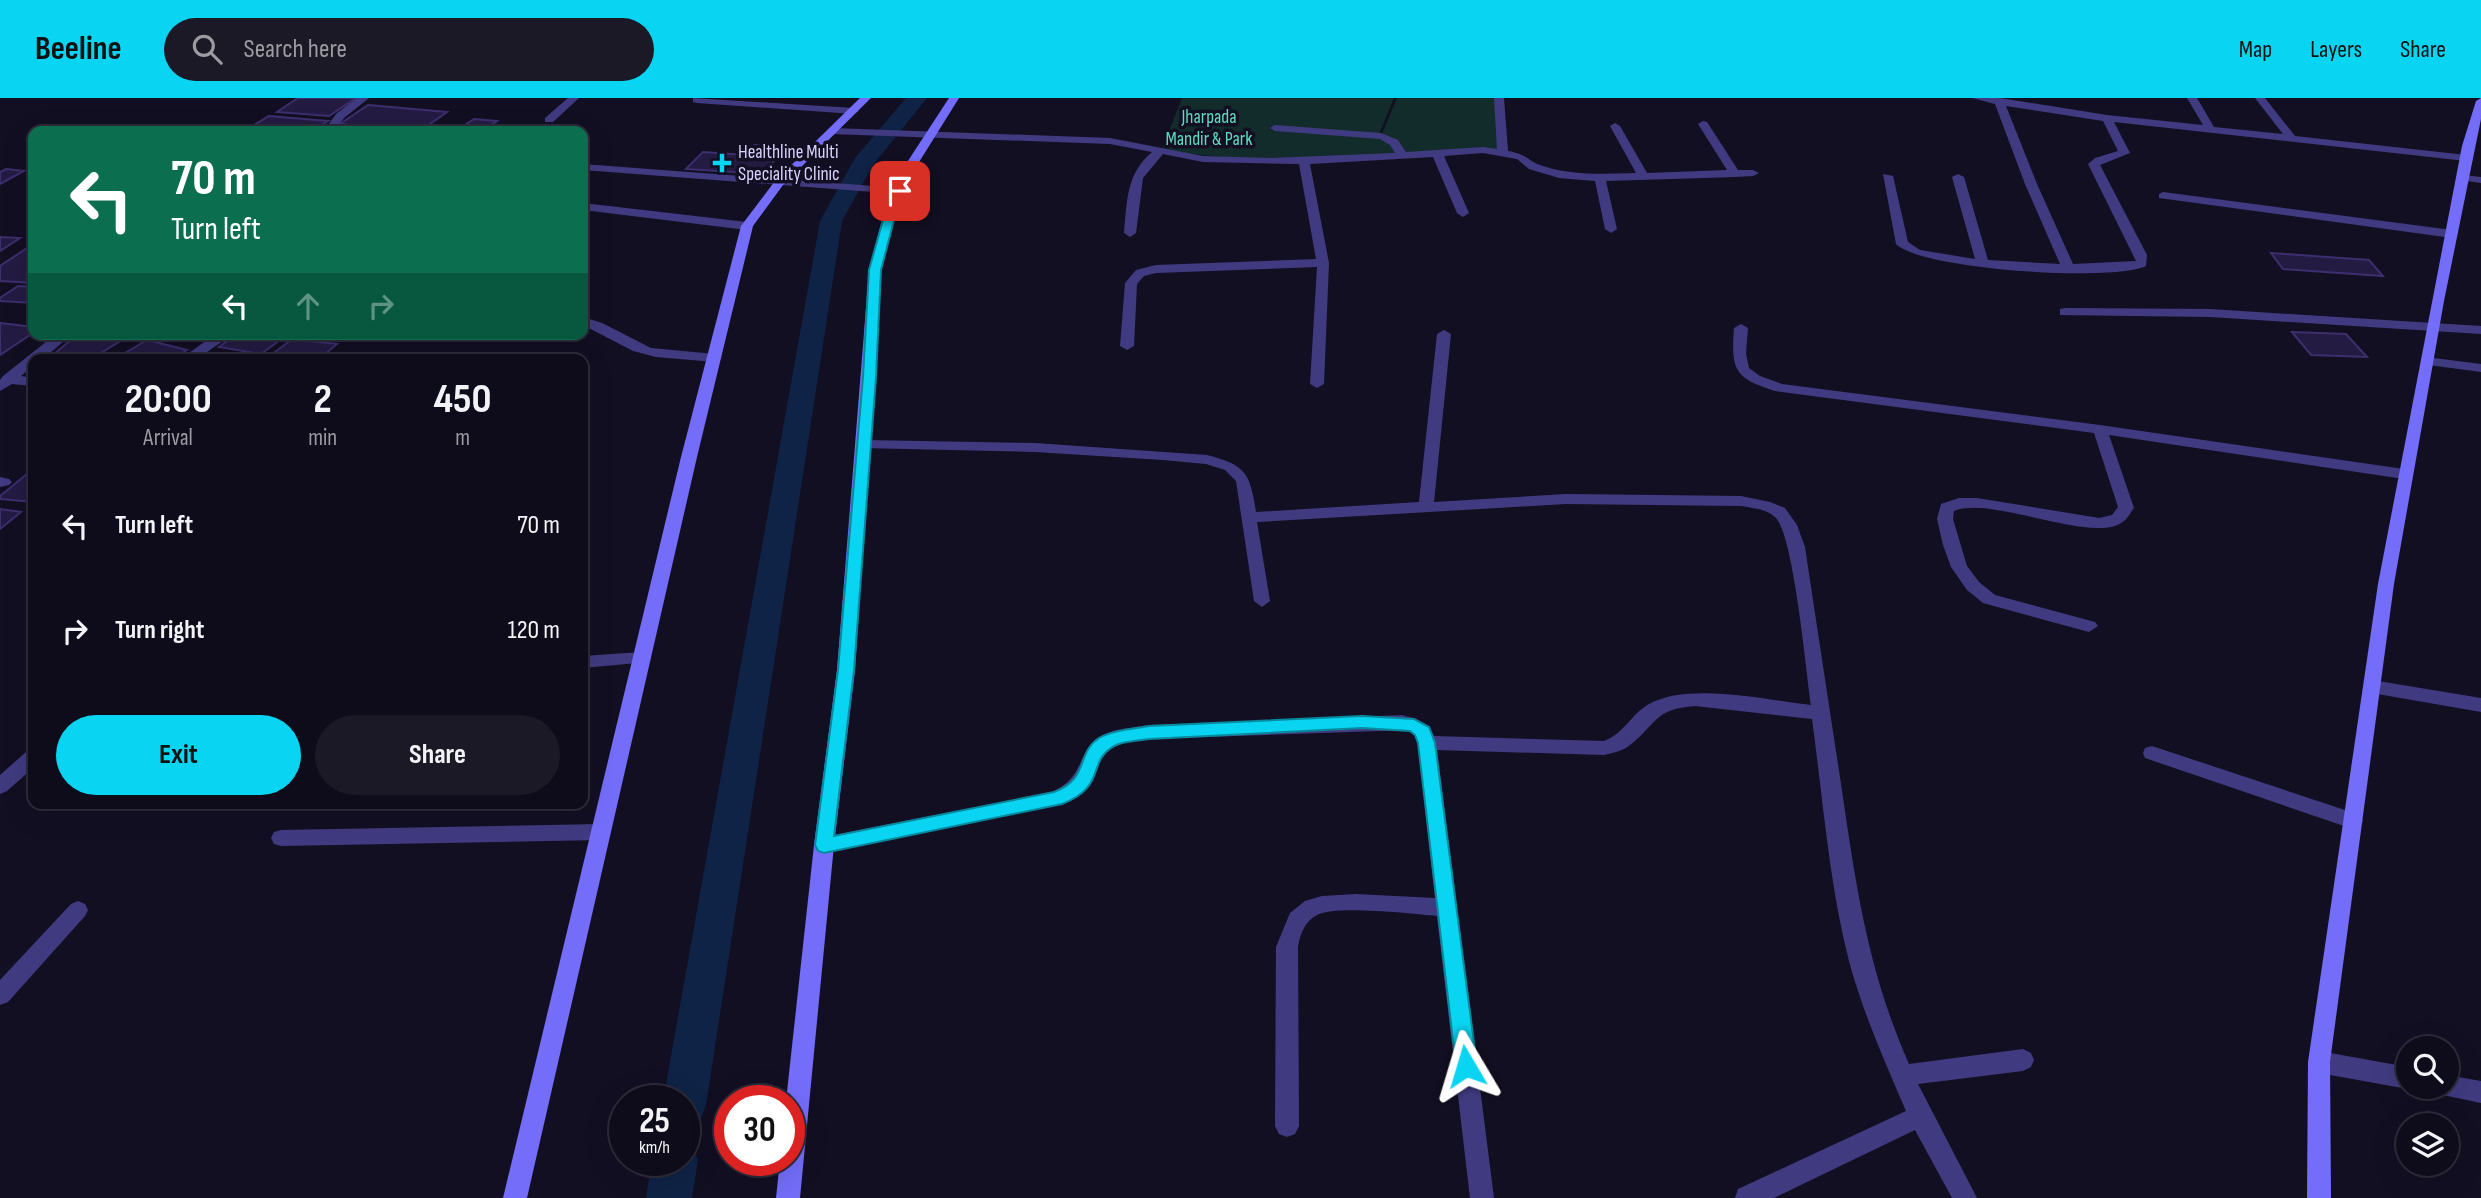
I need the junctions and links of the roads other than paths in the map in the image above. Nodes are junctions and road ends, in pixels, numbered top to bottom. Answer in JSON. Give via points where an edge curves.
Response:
{"nodes":[{"id":1,"x":364,"y":98,"type":"edge"},
{"id":2,"x":574,"y":98,"type":"edge"},
{"id":3,"x":699,"y":98,"type":"edge"},
{"id":4,"x":954,"y":98,"type":"edge"},
{"id":5,"x":1499,"y":98,"type":"edge"},
{"id":6,"x":1977,"y":98,"type":"edge"},
{"id":7,"x":2076,"y":98,"type":"edge"},
{"id":8,"x":2192,"y":98,"type":"edge"},
{"id":9,"x":2260,"y":98,"type":"edge"},
{"id":10,"x":1999,"y":101,"type":"junction"},
{"id":11,"x":2481,"y":102,"type":"edge"},
{"id":12,"x":860,"y":104,"type":"edge"},
{"id":13,"x":2078,"y":113,"type":"junction"},
{"id":14,"x":2107,"y":118,"type":"junction"},
{"id":15,"x":549,"y":120,"type":"dead end"},
{"id":16,"x":1703,"y":124,"type":"dead end"},
{"id":17,"x":1615,"y":125,"type":"dead end"},
{"id":18,"x":333,"y":126,"type":"edge"},
{"id":19,"x":1275,"y":128,"type":"dead end"},
{"id":20,"x":2210,"y":129,"type":"junction"},
{"id":21,"x":832,"y":131,"type":"junction"},
{"id":22,"x":928,"y":136,"type":"junction"},
{"id":23,"x":2292,"y":139,"type":"junction"},
{"id":24,"x":1160,"y":151,"type":"junction"},
{"id":25,"x":1503,"y":152,"type":"junction"},
{"id":26,"x":1437,"y":153,"type":"junction"},
{"id":27,"x":1402,"y":156,"type":"junction"},
{"id":28,"x":2466,"y":158,"type":"junction"},
{"id":29,"x":1304,"y":160,"type":"junction"},
{"id":30,"x":588,"y":167,"type":"edge"},
{"id":31,"x":1753,"y":173,"type":"dead end"},
{"id":32,"x":1735,"y":174,"type":"junction"},
{"id":33,"x":1887,"y":176,"type":"dead end"},
{"id":34,"x":1644,"y":177,"type":"junction"},
{"id":35,"x":1958,"y":177,"type":"dead end"},
{"id":36,"x":1600,"y":178,"type":"junction"},
{"id":37,"x":2472,"y":179,"type":"edge"},
{"id":38,"x":779,"y":183,"type":"junction"},
{"id":39,"x":900,"y":191,"type":"junction"},
{"id":40,"x":2163,"y":196,"type":"dead end"},
{"id":41,"x":588,"y":207,"type":"edge"},
{"id":42,"x":1463,"y":214,"type":"dead end"},
{"id":43,"x":747,"y":226,"type":"junction"},
{"id":44,"x":1611,"y":229,"type":"dead end"},
{"id":45,"x":1130,"y":233,"type":"dead end"},
{"id":46,"x":2452,"y":234,"type":"junction"},
{"id":47,"x":1323,"y":263,"type":"junction"},
{"id":48,"x":1982,"y":263,"type":"junction"},
{"id":49,"x":2068,"y":267,"type":"junction"},
{"id":50,"x":2065,"y":312,"type":"dead end"},
{"id":51,"x":588,"y":322,"type":"edge"},
{"id":52,"x":1741,"y":328,"type":"dead end"},
{"id":53,"x":2432,"y":328,"type":"junction"},
{"id":54,"x":2481,"y":330,"type":"edge"},
{"id":55,"x":1444,"y":334,"type":"dead end"},
{"id":56,"x":58,"y":340,"type":"edge"},
{"id":57,"x":217,"y":340,"type":"edge"},
{"id":58,"x":1126,"y":346,"type":"dead end"},
{"id":59,"x":40,"y":354,"type":"edge"},
{"id":60,"x":195,"y":354,"type":"edge"},
{"id":61,"x":715,"y":358,"type":"junction"},
{"id":62,"x":2426,"y":361,"type":"junction"},
{"id":63,"x":28,"y":364,"type":"edge"},
{"id":64,"x":2481,"y":368,"type":"edge"},
{"id":65,"x":28,"y":382,"type":"edge"},
{"id":66,"x":4,"y":383,"type":"edge"},
{"id":67,"x":1317,"y":384,"type":"dead end"},
{"id":68,"x":2100,"y":429,"type":"junction"},
{"id":69,"x":863,"y":444,"type":"junction"},
{"id":70,"x":2404,"y":474,"type":"junction"},
{"id":71,"x":1426,"y":506,"type":"junction"},
{"id":72,"x":1249,"y":517,"type":"junction"},
{"id":73,"x":1262,"y":601,"type":"dead end"},
{"id":74,"x":2089,"y":626,"type":"dead end"},
{"id":75,"x":642,"y":658,"type":"junction"},
{"id":76,"x":588,"y":662,"type":"edge"},
{"id":77,"x":2372,"y":687,"type":"junction"},
{"id":78,"x":2481,"y":705,"type":"edge"},
{"id":79,"x":1822,"y":713,"type":"junction"},
{"id":80,"x":1427,"y":743,"type":"junction"},
{"id":81,"x":2152,"y":753,"type":"dead end"},
{"id":82,"x":28,"y":761,"type":"edge"},
{"id":83,"x":0,"y":786,"type":"edge"},
{"id":84,"x":2353,"y":821,"type":"junction"},
{"id":85,"x":601,"y":832,"type":"junction"},
{"id":86,"x":281,"y":838,"type":"dead end"},
{"id":87,"x":824,"y":845,"type":"junction"},
{"id":88,"x":1447,"y":908,"type":"junction"},
{"id":89,"x":78,"y":910,"type":"dead end"},
{"id":90,"x":0,"y":995,"type":"edge"},
{"id":91,"x":2023,"y":1060,"type":"dead end"},
{"id":92,"x":2319,"y":1062,"type":"junction"},
{"id":93,"x":1903,"y":1075,"type":"junction"},
{"id":94,"x":2396,"y":1077,"type":"edge"},
{"id":95,"x":2459,"y":1088,"type":"edge"},
{"id":96,"x":2481,"y":1092,"type":"edge"},
{"id":97,"x":1920,"y":1116,"type":"junction"},
{"id":98,"x":1287,"y":1126,"type":"dead end"},
{"id":99,"x":514,"y":1198,"type":"edge"},
{"id":100,"x":788,"y":1198,"type":"edge"},
{"id":101,"x":1482,"y":1198,"type":"edge"},
{"id":102,"x":1747,"y":1198,"type":"edge"},
{"id":103,"x":1965,"y":1198,"type":"edge"},
{"id":104,"x":2319,"y":1198,"type":"edge"}],
"edges":[{"from":1,"to":18,"type":"street"},
{"from":2,"to":15,"type":"street"},
{"from":3,"to":12,"type":"street"},
{"from":4,"to":22,"type":"street"},
{"from":5,"to":25,"type":"street"},
{"from":6,"to":10,"type":"street"},
{"from":7,"to":13,"type":"street"},
{"from":8,"to":20,"type":"street"},
{"from":9,"to":23,"type":"street"},
{"from":10,"to":13,"type":"street"},
{"from":10,"to":49,"type":"street"},
{"from":11,"to":28,"type":"street"},
{"from":12,"to":21,"type":"street"},
{"from":13,"to":14,"type":"street"},
{"from":14,"to":20,"type":"street"},
{"from":14,"to":49,"type":"street","via":[[2124,153],[2094,164],[2142,263],[2118,268]]},
{"from":16,"to":32,"type":"street"},
{"from":17,"to":34,"type":"street"},
{"from":19,"to":27,"type":"street","via":[[1381,136],[1392,140]]},
{"from":20,"to":23,"type":"street"},
{"from":21,"to":22,"type":"street"},
{"from":21,"to":38,"type":"street"},
{"from":22,"to":24,"type":"street","via":[[1110,141]]},
{"from":22,"to":39,"type":"street"},
{"from":23,"to":28,"type":"street"},
{"from":24,"to":29,"type":"street","via":[[1203,159]]},
{"from":24,"to":45,"type":"street","via":[[1145,161],[1136,176]]},
{"from":25,"to":26,"type":"street"},
{"from":25,"to":36,"type":"street","via":[[1520,156],[1545,172]]},
{"from":26,"to":27,"type":"street"},
{"from":26,"to":42,"type":"street"},
{"from":27,"to":29,"type":"street"},
{"from":28,"to":37,"type":"street"},
{"from":29,"to":47,"type":"street"},
{"from":30,"to":38,"type":"street"},
{"from":31,"to":32,"type":"street"},
{"from":32,"to":34,"type":"street"},
{"from":33,"to":48,"type":"street","via":[[1907,250],[1920,256]]},
{"from":34,"to":36,"type":"street"},
{"from":35,"to":48,"type":"street"},
{"from":36,"to":44,"type":"street"},
{"from":37,"to":46,"type":"street"},
{"from":38,"to":39,"type":"street"},
{"from":38,"to":43,"type":"street"},
{"from":39,"to":69,"type":"street","via":[[875,270]]},
{"from":40,"to":46,"type":"street"},
{"from":41,"to":43,"type":"street"},
{"from":43,"to":61,"type":"street"},
{"from":46,"to":53,"type":"street"},
{"from":47,"to":58,"type":"street","via":[[1140,273],[1131,283]]},
{"from":47,"to":67,"type":"street"},
{"from":48,"to":49,"type":"street"},
{"from":50,"to":53,"type":"street","via":[[2210,313]]},
{"from":51,"to":61,"type":"street","via":[[656,353]]},
{"from":52,"to":68,"type":"street","via":[[1741,370],[1752,380],[1780,388]]},
{"from":53,"to":54,"type":"street"},
{"from":53,"to":62,"type":"street"},
{"from":55,"to":71,"type":"street"},
{"from":56,"to":59,"type":"street"},
{"from":57,"to":60,"type":"street"},
{"from":61,"to":75,"type":"street"},
{"from":62,"to":64,"type":"street"},
{"from":62,"to":70,"type":"street"},
{"from":63,"to":66,"type":"street"},
{"from":65,"to":66,"type":"street"},
{"from":68,"to":70,"type":"street"},
{"from":68,"to":74,"type":"street","via":[[2126,508],[2117,519],[2099,523],[1959,503],[1947,508],[1945,519],[1959,567],[1989,599]]},
{"from":69,"to":72,"type":"street","via":[[1044,446],[1207,460],[1230,467],[1243,480]]},
{"from":69,"to":87,"type":"street","via":[[846,670]]},
{"from":70,"to":77,"type":"street"},
{"from":71,"to":72,"type":"street"},
{"from":71,"to":79,"type":"street","via":[[1672,499],[1741,501],[1779,510],[1789,521],[1797,547]]},
{"from":72,"to":73,"type":"street"},
{"from":75,"to":76,"type":"street"},
{"from":75,"to":85,"type":"street"},
{"from":77,"to":78,"type":"street"},
{"from":77,"to":84,"type":"street"},
{"from":79,"to":80,"type":"street","via":[[1684,700],[1653,710],[1622,742],[1604,748]]},
{"from":79,"to":93,"type":"street","via":[[1860,961],[1880,1024]]},
{"from":80,"to":87,"type":"street","via":[[1423,732],[1402,722],[1136,734],[1104,743],[1086,780],[1056,799]]},
{"from":80,"to":88,"type":"street"},
{"from":81,"to":84,"type":"street"},
{"from":82,"to":83,"type":"street"},
{"from":84,"to":92,"type":"street"},
{"from":85,"to":86,"type":"street"},
{"from":85,"to":99,"type":"street"},
{"from":87,"to":100,"type":"street"},
{"from":88,"to":98,"type":"street","via":[[1356,903],[1312,907],[1291,926],[1287,947]]},
{"from":88,"to":101,"type":"street"},
{"from":89,"to":90,"type":"street"},
{"from":91,"to":93,"type":"street"},
{"from":92,"to":94,"type":"street"},
{"from":92,"to":104,"type":"street"},
{"from":93,"to":97,"type":"street"},
{"from":95,"to":96,"type":"street"},
{"from":97,"to":102,"type":"street"},
{"from":97,"to":103,"type":"street"}]}
